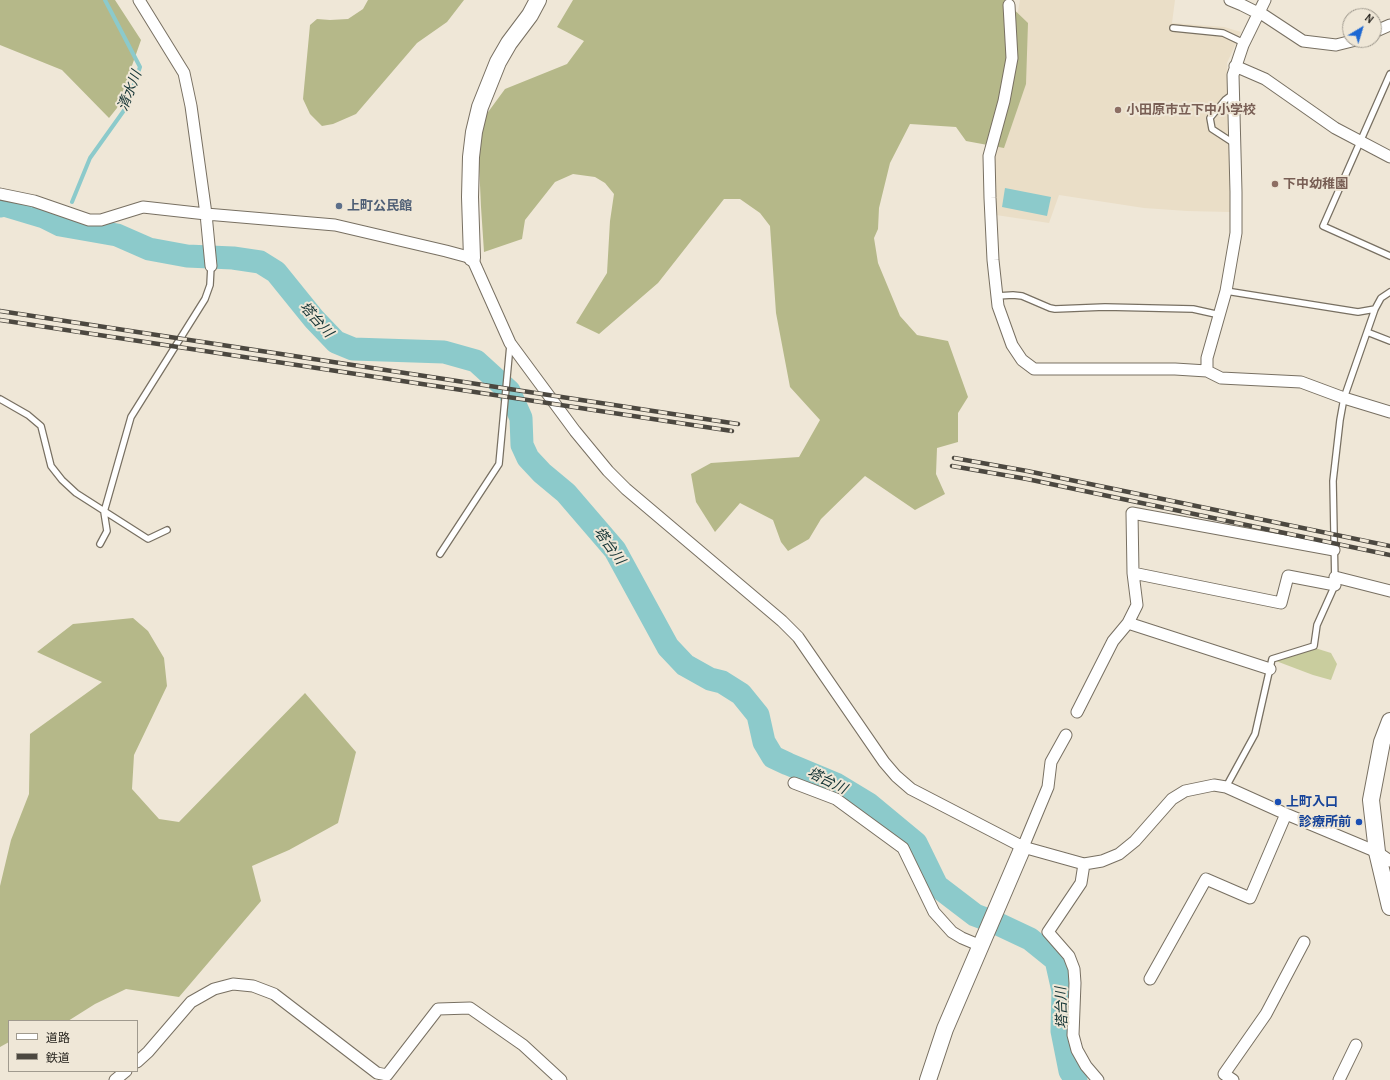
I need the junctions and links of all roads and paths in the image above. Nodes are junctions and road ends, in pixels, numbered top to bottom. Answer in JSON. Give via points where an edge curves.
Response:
{"nodes":[{"id":1,"x":139,"y":0,"type":"edge"},
{"id":2,"x":538,"y":0,"type":"edge"},
{"id":3,"x":1230,"y":0,"type":"edge"},
{"id":4,"x":1265,"y":0,"type":"edge"},
{"id":5,"x":1008,"y":2,"type":"edge"},
{"id":6,"x":1258,"y":12,"type":"junction"},
{"id":7,"x":1173,"y":28,"type":"dead end"},
{"id":8,"x":1244,"y":43,"type":"junction"},
{"id":9,"x":1342,"y":44,"type":"edge"},
{"id":10,"x":1235,"y":66,"type":"junction"},
{"id":11,"x":1390,"y":74,"type":"edge"},
{"id":12,"x":1233,"y":94,"type":"junction"},
{"id":13,"x":1360,"y":141,"type":"junction"},
{"id":14,"x":1235,"y":144,"type":"junction"},
{"id":15,"x":1390,"y":158,"type":"edge"},
{"id":16,"x":0,"y":194,"type":"edge"},
{"id":17,"x":206,"y":214,"type":"junction"},
{"id":18,"x":1390,"y":256,"type":"edge"},
{"id":19,"x":472,"y":258,"type":"junction"},
{"id":20,"x":211,"y":266,"type":"joint"},
{"id":21,"x":1226,"y":291,"type":"junction"},
{"id":22,"x":1390,"y":292,"type":"edge"},
{"id":23,"x":997,"y":296,"type":"junction"},
{"id":24,"x":1375,"y":309,"type":"junction"},
{"id":25,"x":1220,"y":316,"type":"junction"},
{"id":26,"x":1367,"y":332,"type":"junction"},
{"id":27,"x":1390,"y":341,"type":"edge"},
{"id":28,"x":510,"y":343,"type":"junction"},
{"id":29,"x":1207,"y":371,"type":"junction"},
{"id":30,"x":1344,"y":398,"type":"junction"},
{"id":31,"x":0,"y":400,"type":"edge"},
{"id":32,"x":1390,"y":412,"type":"edge"},
{"id":33,"x":104,"y":512,"type":"junction"},
{"id":34,"x":167,"y":530,"type":"dead end"},
{"id":35,"x":100,"y":544,"type":"dead end"},
{"id":36,"x":1334,"y":550,"type":"junction"},
{"id":37,"x":440,"y":554,"type":"dead end"},
{"id":38,"x":1133,"y":574,"type":"junction"},
{"id":39,"x":1335,"y":581,"type":"junction"},
{"id":40,"x":1390,"y":591,"type":"edge"},
{"id":41,"x":1128,"y":623,"type":"junction"},
{"id":42,"x":1270,"y":669,"type":"junction"},
{"id":43,"x":1077,"y":712,"type":"dead end"},
{"id":44,"x":1390,"y":721,"type":"edge"},
{"id":45,"x":1066,"y":735,"type":"dead end"},
{"id":46,"x":794,"y":783,"type":"dead end"},
{"id":47,"x":1226,"y":787,"type":"junction"},
{"id":48,"x":1286,"y":814,"type":"junction"},
{"id":49,"x":1023,"y":847,"type":"junction"},
{"id":50,"x":1383,"y":857,"type":"edge"},
{"id":51,"x":1084,"y":864,"type":"junction"},
{"id":52,"x":1390,"y":907,"type":"edge"},
{"id":53,"x":983,"y":942,"type":"junction"},
{"id":54,"x":1304,"y":942,"type":"dead end"},
{"id":55,"x":1150,"y":979,"type":"dead end"},
{"id":56,"x":1356,"y":1045,"type":"dead end"},
{"id":57,"x":138,"y":1061,"type":"edge"},
{"id":58,"x":125,"y":1072,"type":"edge"},
{"id":59,"x":115,"y":1080,"type":"edge"},
{"id":60,"x":561,"y":1080,"type":"edge"},
{"id":61,"x":928,"y":1080,"type":"edge"},
{"id":62,"x":1098,"y":1080,"type":"edge"},
{"id":63,"x":1233,"y":1080,"type":"edge"},
{"id":64,"x":1339,"y":1080,"type":"edge"}],
"edges":[{"from":1,"to":17,"type":"street","via":[[184,73]]},
{"from":2,"to":19,"type":"street","via":[[498,62],[480,108],[471,157]]},
{"from":3,"to":6,"type":"street"},
{"from":4,"to":6,"type":"street"},
{"from":5,"to":23,"type":"street","via":[[1012,58],[1004,101],[989,156]]},
{"from":6,"to":8,"type":"street"},
{"from":6,"to":9,"type":"street","via":[[1303,41]]},
{"from":7,"to":8,"type":"lane","via":[[1223,33]]},
{"from":8,"to":10,"type":"street"},
{"from":10,"to":12,"type":"street"},
{"from":10,"to":13,"type":"street","via":[[1265,79],[1335,128]]},
{"from":11,"to":13,"type":"lane"},
{"from":12,"to":14,"type":"street"},
{"from":12,"to":14,"type":"lane","via":[[1210,118],[1212,129]]},
{"from":13,"to":15,"type":"street"},
{"from":13,"to":18,"type":"lane","via":[[1323,226]]},
{"from":14,"to":21,"type":"street","via":[[1236,233]]},
{"from":16,"to":17,"type":"street","via":[[34,201],[89,220],[101,220],[143,207]]},
{"from":17,"to":19,"type":"street","via":[[335,225]]},
{"from":17,"to":20,"type":"street"},
{"from":19,"to":28,"type":"street"},
{"from":20,"to":33,"type":"lane","via":[[210,285],[205,299],[131,417]]},
{"from":21,"to":24,"type":"lane","via":[[1358,312]]},
{"from":21,"to":25,"type":"street"},
{"from":22,"to":24,"type":"lane","via":[[1381,298]]},
{"from":23,"to":25,"type":"lane","via":[[1022,296],[1056,309],[1193,309]]},
{"from":23,"to":29,"type":"street","via":[[1012,345],[1022,360],[1034,369],[1152,368]]},
{"from":24,"to":26,"type":"lane"},
{"from":25,"to":29,"type":"street","via":[[1207,358]]},
{"from":26,"to":27,"type":"lane"},
{"from":26,"to":30,"type":"lane"},
{"from":28,"to":37,"type":"lane","via":[[499,464]]},
{"from":28,"to":49,"type":"street","via":[[608,471],[798,637],[896,776],[912,789]]},
{"from":29,"to":30,"type":"street","via":[[1221,378],[1301,382]]},
{"from":30,"to":32,"type":"street"},
{"from":30,"to":36,"type":"lane","via":[[1333,481]]},
{"from":31,"to":33,"type":"lane","via":[[28,415],[41,426],[51,466],[76,493]]},
{"from":33,"to":34,"type":"lane","via":[[148,539]]},
{"from":33,"to":35,"type":"lane","via":[[107,531]]},
{"from":36,"to":38,"type":"street","via":[[1132,513]]},
{"from":36,"to":39,"type":"lane"},
{"from":38,"to":39,"type":"street","via":[[1281,602],[1288,576]]},
{"from":38,"to":41,"type":"street","via":[[1136,605]]},
{"from":39,"to":40,"type":"street"},
{"from":39,"to":42,"type":"lane","via":[[1317,625],[1314,646],[1272,659]]},
{"from":41,"to":42,"type":"street"},
{"from":41,"to":43,"type":"street","via":[[1113,641]]},
{"from":42,"to":47,"type":"lane","via":[[1255,734]]},
{"from":44,"to":50,"type":"street","via":[[1382,742],[1372,800]]},
{"from":45,"to":49,"type":"street","via":[[1051,762],[1048,787]]},
{"from":46,"to":53,"type":"street","via":[[836,799],[903,848],[934,912],[952,932],[962,938]]},
{"from":47,"to":48,"type":"street"},
{"from":47,"to":51,"type":"street","via":[[1214,785],[1185,791],[1172,799],[1135,841],[1119,854],[1102,861]]},
{"from":48,"to":50,"type":"street"},
{"from":48,"to":55,"type":"street","via":[[1250,898],[1206,879]]},
{"from":49,"to":51,"type":"street"},
{"from":49,"to":53,"type":"street"},
{"from":50,"to":52,"type":"street"},
{"from":51,"to":62,"type":"street","via":[[1081,883],[1048,932],[1069,956],[1074,969],[1073,1035],[1077,1050]]},
{"from":53,"to":61,"type":"street","via":[[945,1030]]},
{"from":54,"to":63,"type":"street","via":[[1266,1014],[1224,1074]]},
{"from":56,"to":64,"type":"street"},
{"from":57,"to":60,"type":"street","via":[[191,1002],[214,989],[233,984],[253,986],[274,994],[377,1073],[387,1075],[438,1009],[470,1008],[523,1045]]},
{"from":58,"to":59,"type":"street"}]}
